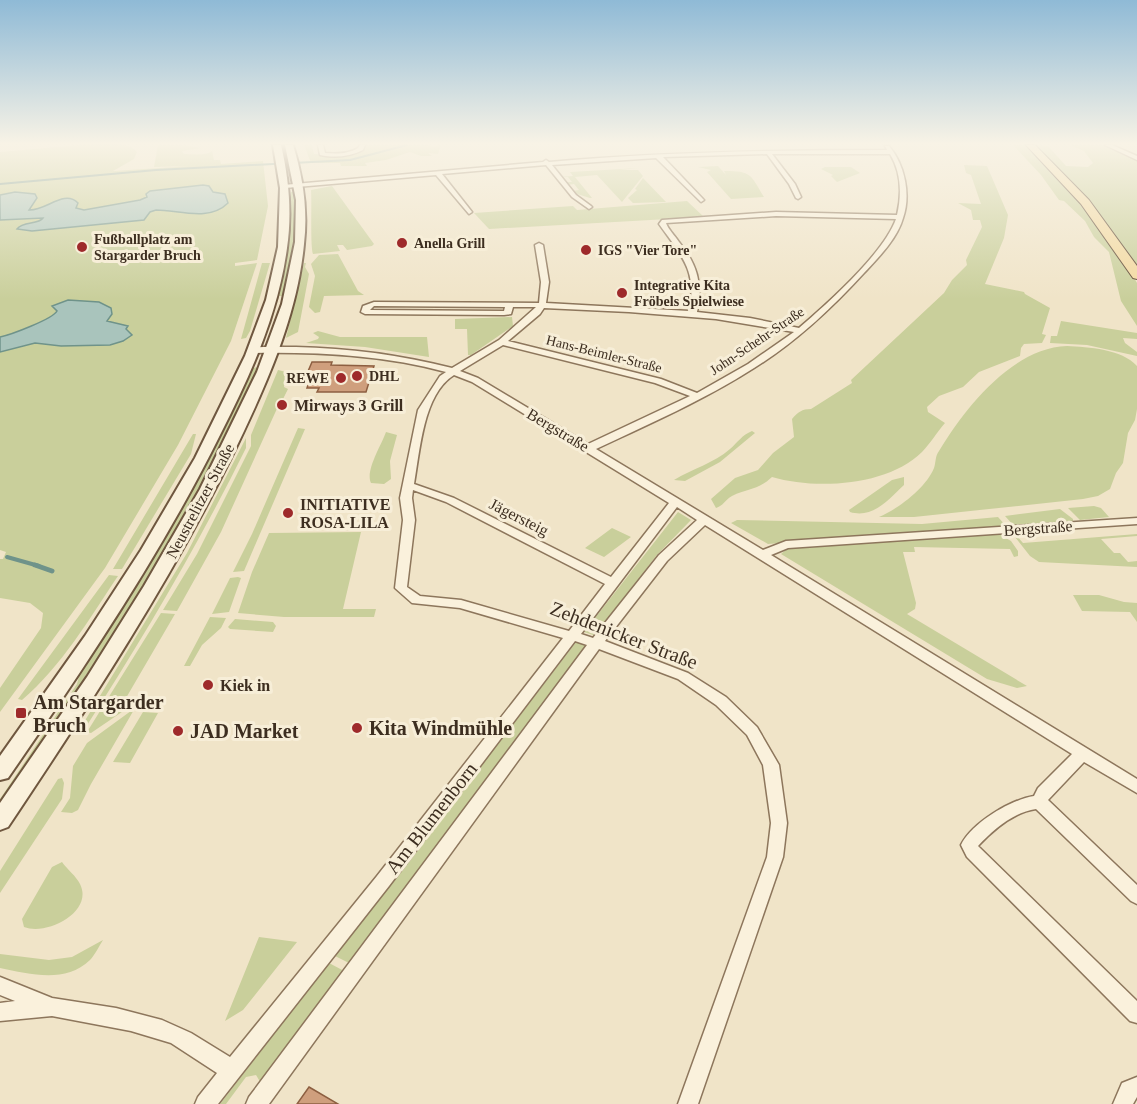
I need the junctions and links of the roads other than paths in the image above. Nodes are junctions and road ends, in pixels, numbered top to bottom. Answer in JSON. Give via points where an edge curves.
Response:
{"nodes":[{"id":1,"x":285,"y":197,"type":"edge"},
{"id":2,"x":300,"y":197,"type":"edge"},
{"id":3,"x":457,"y":197,"type":"edge"},
{"id":4,"x":575,"y":197,"type":"edge"},
{"id":5,"x":698,"y":197,"type":"edge"},
{"id":6,"x":902,"y":197,"type":"edge"},
{"id":7,"x":1080,"y":197,"type":"edge"},
{"id":8,"x":701,"y":200,"type":"dead end"},
{"id":9,"x":588,"y":207,"type":"dead end"},
{"id":10,"x":469,"y":212,"type":"dead end"},
{"id":11,"x":901,"y":217,"type":"junction"},
{"id":12,"x":539,"y":245,"type":"dead end"},
{"id":13,"x":1137,"y":275,"type":"edge"},
{"id":14,"x":542,"y":305,"type":"junction"},
{"id":15,"x":432,"y":309,"type":"junction"},
{"id":16,"x":693,"y":314,"type":"junction"},
{"id":17,"x":801,"y":331,"type":"junction"},
{"id":18,"x":502,"y":342,"type":"junction"},
{"id":19,"x":262,"y":353,"type":"junction"},
{"id":20,"x":453,"y":371,"type":"junction"},
{"id":21,"x":697,"y":396,"type":"junction"},
{"id":22,"x":589,"y":448,"type":"junction"},
{"id":23,"x":408,"y":486,"type":"junction"},
{"id":24,"x":676,"y":501,"type":"junction"},
{"id":25,"x":705,"y":519,"type":"junction"},
{"id":26,"x":1137,"y":521,"type":"edge"},
{"id":27,"x":762,"y":554,"type":"junction"},
{"id":28,"x":613,"y":583,"type":"junction"},
{"id":29,"x":573,"y":635,"type":"junction"},
{"id":30,"x":596,"y":643,"type":"junction"},
{"id":31,"x":1083,"y":753,"type":"junction"},
{"id":32,"x":0,"y":772,"type":"edge"},
{"id":33,"x":1137,"y":786,"type":"edge"},
{"id":34,"x":1039,"y":802,"type":"junction"},
{"id":35,"x":0,"y":821,"type":"edge"},
{"id":36,"x":1137,"y":896,"type":"edge"},
{"id":37,"x":0,"y":986,"type":"edge"},
{"id":38,"x":52,"y":1007,"type":"junction"},
{"id":39,"x":0,"y":1012,"type":"edge"},
{"id":40,"x":1137,"y":1014,"type":"edge"},
{"id":41,"x":232,"y":1071,"type":"junction"},
{"id":42,"x":1137,"y":1087,"type":"edge"},
{"id":43,"x":205,"y":1104,"type":"edge"},
{"id":44,"x":256,"y":1104,"type":"edge"},
{"id":45,"x":688,"y":1104,"type":"edge"},
{"id":46,"x":1123,"y":1104,"type":"edge"}],
"edges":[{"from":1,"to":19,"type":"main road","name":"Neustrelitzer Straße","via":[[280,264]]},
{"from":2,"to":19,"type":"main road","name":"Neustrelitzer Straße","via":[[298,257],[284,321]]},
{"from":3,"to":10,"type":"street"},
{"from":4,"to":9,"type":"street"},
{"from":5,"to":8,"type":"street"},
{"from":6,"to":11,"type":"street","name":"John-Schehr-Straße"},
{"from":7,"to":13,"type":"main road"},
{"from":11,"to":16,"type":"street","via":[[776,214],[662,222],[695,272],[698,283]]},
{"from":11,"to":17,"type":"street","name":"John-Schehr-Straße","via":[[881,250]]},
{"from":12,"to":14,"type":"street","via":[[545,282]]},
{"from":14,"to":15,"type":"street"},
{"from":14,"to":16,"type":"street"},
{"from":14,"to":18,"type":"street"},
{"from":15,"to":15,"type":"street","via":[[374,304],[367,306],[365,312]]},
{"from":16,"to":17,"type":"street"},
{"from":17,"to":21,"type":"street","name":"John-Schehr-Straße"},
{"from":18,"to":20,"type":"street"},
{"from":18,"to":21,"type":"street","name":"Hans-Beimler-Straße","via":[[658,381]]},
{"from":19,"to":20,"type":"street","name":"Bergstraße","via":[[336,353]]},
{"from":19,"to":32,"type":"main road","name":"Neustrelitzer Straße","via":[[172,512]]},
{"from":19,"to":35,"type":"main road","name":"Neustrelitzer Straße","via":[[211,484],[171,556],[67,723]]},
{"from":20,"to":22,"type":"street","name":"Bergstraße","via":[[475,380]]},
{"from":20,"to":23,"type":"street","via":[[439,382],[423,410]]},
{"from":21,"to":22,"type":"street","name":"John-Schehr-Straße"},
{"from":22,"to":24,"type":"street","name":"Bergstraße"},
{"from":23,"to":28,"type":"street","name":"Jägersteig","via":[[450,500]]},
{"from":23,"to":29,"type":"street","name":"Zehdenicker Straße","via":[[402,588],[417,600],[460,604]]},
{"from":24,"to":25,"type":"street","name":"Bergstraße"},
{"from":24,"to":28,"type":"street","name":"Am Blumenborn"},
{"from":25,"to":27,"type":"street","name":"Bergstraße"},
{"from":25,"to":30,"type":"street","name":"Am Blumenborn","via":[[663,558]]},
{"from":26,"to":27,"type":"street","name":"Bergstraße","via":[[786,545]]},
{"from":27,"to":31,"type":"street","name":"Bergstraße"},
{"from":28,"to":29,"type":"street","name":"Am Blumenborn"},
{"from":29,"to":30,"type":"street","name":"Zehdenicker Straße"},
{"from":29,"to":41,"type":"street","name":"Am Blumenborn"},
{"from":30,"to":44,"type":"street","name":"Am Blumenborn"},
{"from":30,"to":45,"type":"street","name":"Zehdenicker Straße","via":[[683,676],[721,701],[752,731],[771,765],[779,823],[775,857]]},
{"from":31,"to":33,"type":"street","name":"Bergstraße"},
{"from":31,"to":34,"type":"street"},
{"from":34,"to":36,"type":"street"},
{"from":34,"to":40,"type":"street","via":[[1011,813],[969,845]]},
{"from":37,"to":38,"type":"street"},
{"from":38,"to":39,"type":"street"},
{"from":38,"to":41,"type":"street","via":[[146,1025],[177,1036]]},
{"from":41,"to":43,"type":"street","name":"Am Blumenborn"},
{"from":42,"to":46,"type":"street","via":[[1129,1090]]}]}
